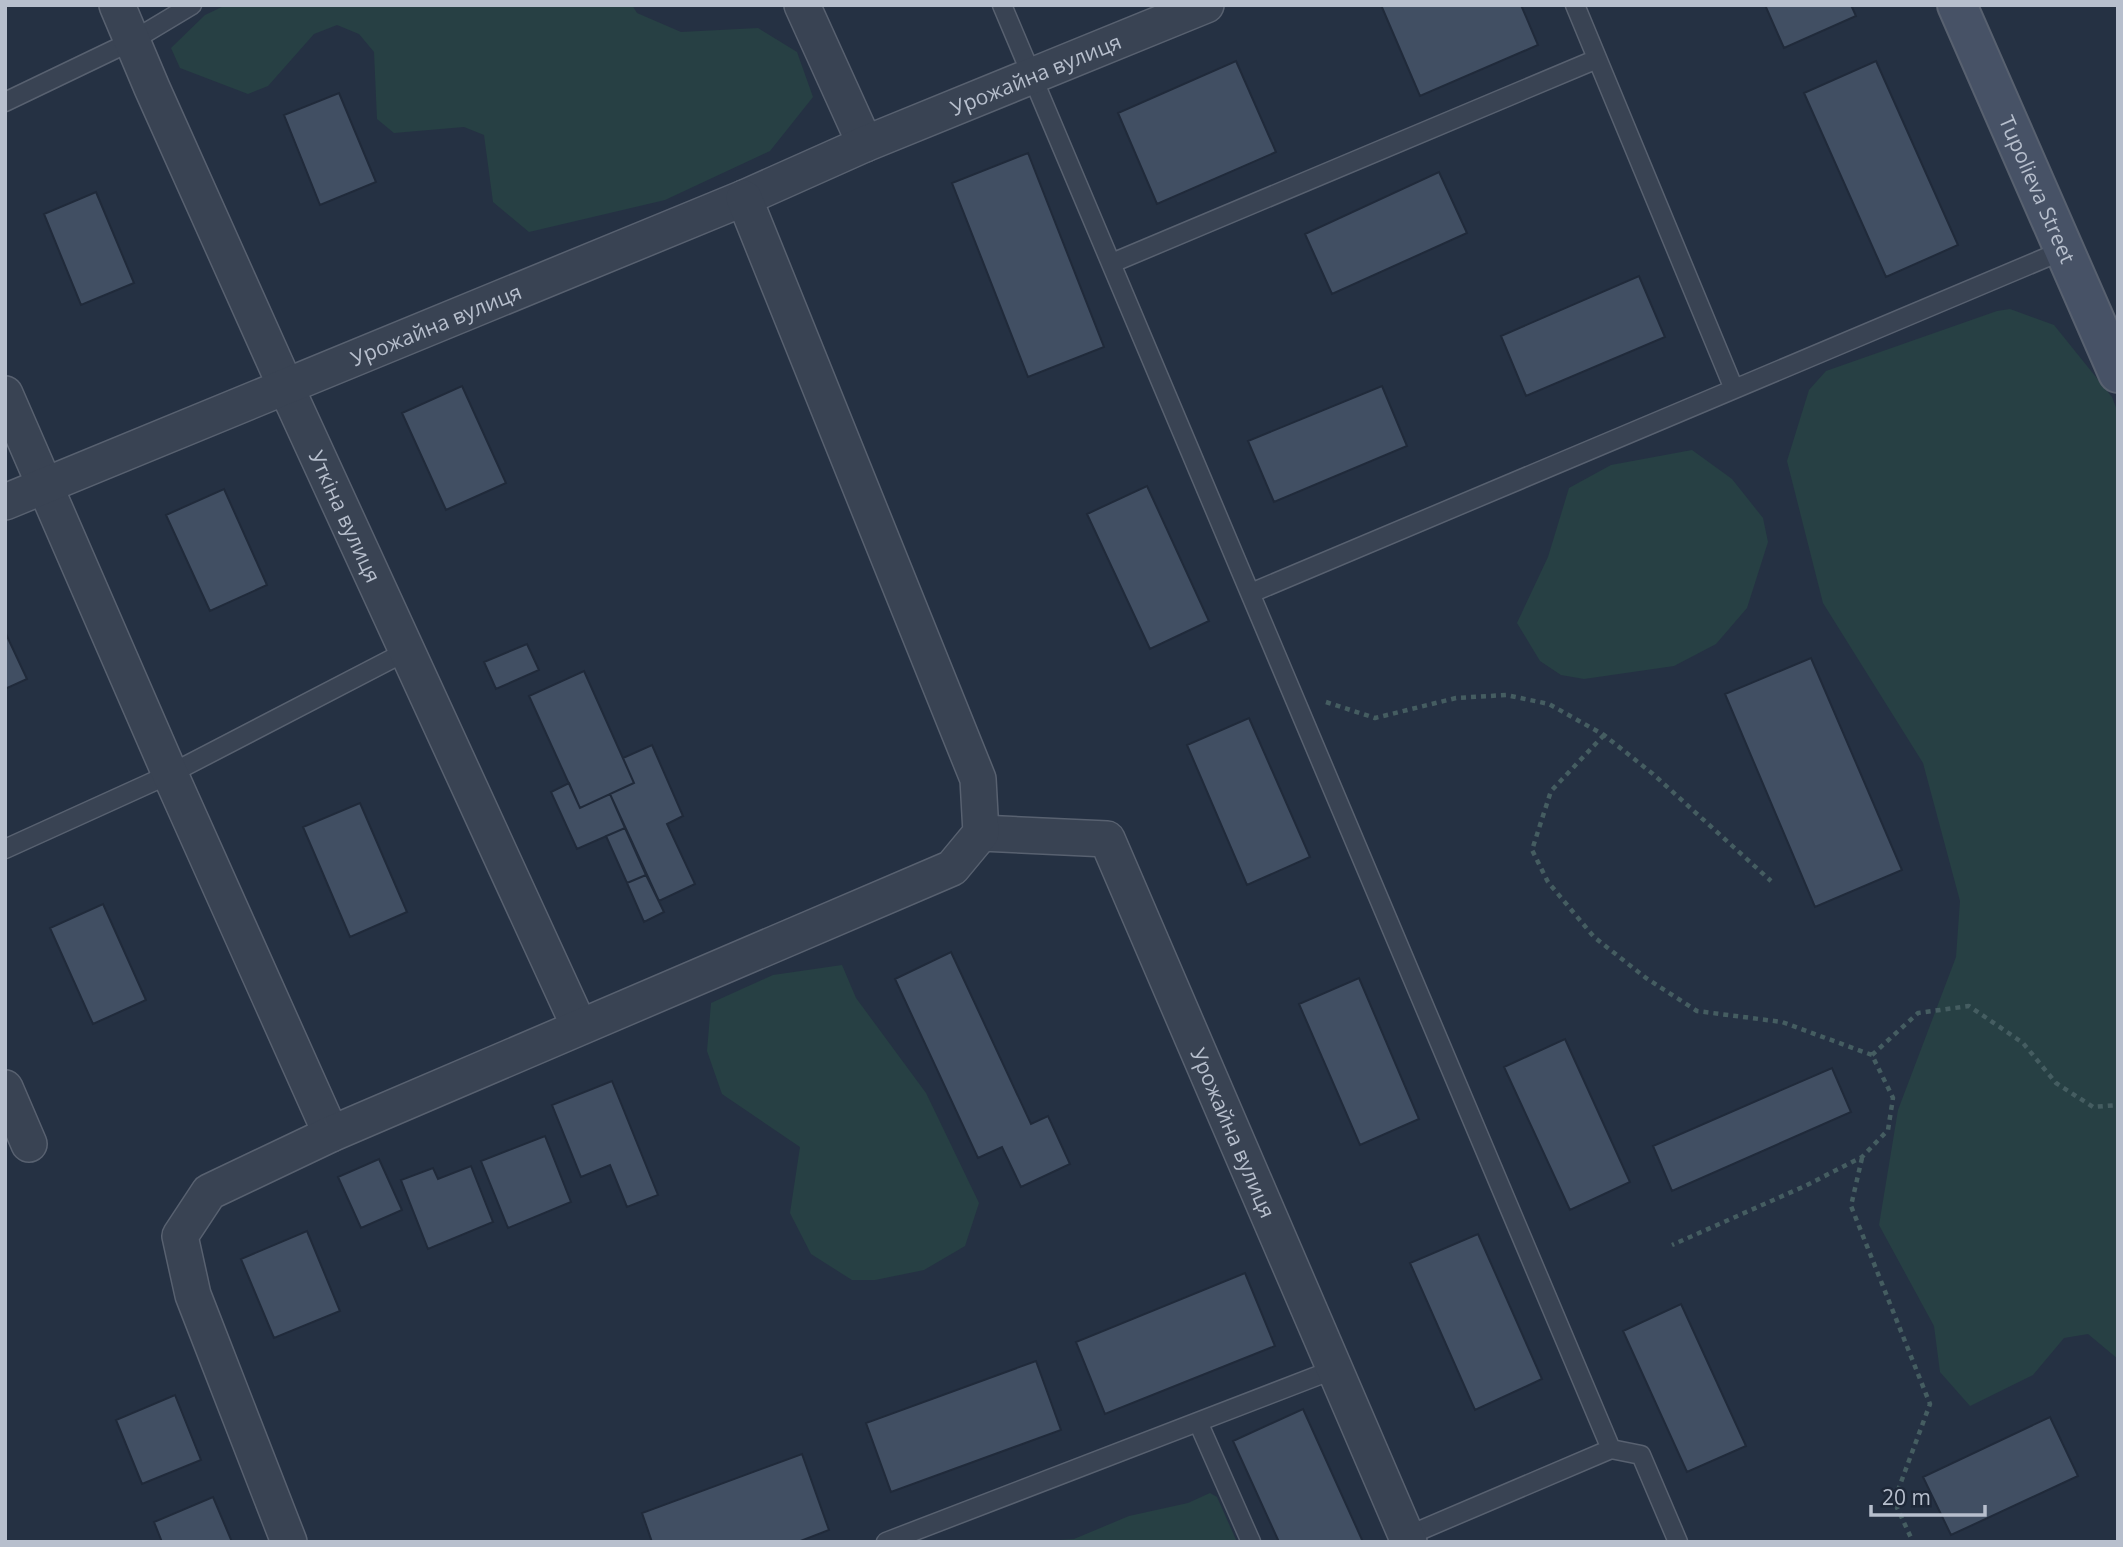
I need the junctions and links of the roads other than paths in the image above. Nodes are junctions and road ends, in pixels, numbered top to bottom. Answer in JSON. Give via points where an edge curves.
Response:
{"nodes":[{"id":1,"x":117,"y":5,"type":"edge"},
{"id":2,"x":192,"y":5,"type":"edge"},
{"id":3,"x":802,"y":5,"type":"edge"},
{"id":4,"x":1002,"y":5,"type":"edge"},
{"id":5,"x":1206,"y":5,"type":"edge"},
{"id":6,"x":1575,"y":5,"type":"edge"},
{"id":7,"x":1957,"y":5,"type":"edge"},
{"id":8,"x":132,"y":41,"type":"junction"},
{"id":9,"x":1597,"y":59,"type":"junction"},
{"id":10,"x":1033,"y":76,"type":"junction"},
{"id":11,"x":5,"y":102,"type":"edge"},
{"id":12,"x":865,"y":144,"type":"junction"},
{"id":13,"x":744,"y":198,"type":"junction"},
{"id":14,"x":2064,"y":250,"type":"junction"},
{"id":15,"x":1112,"y":263,"type":"junction"},
{"id":16,"x":2118,"y":373,"type":"edge"},
{"id":17,"x":285,"y":385,"type":"junction"},
{"id":18,"x":1734,"y":389,"type":"junction"},
{"id":19,"x":5,"y":394,"type":"edge"},
{"id":20,"x":45,"y":485,"type":"junction"},
{"id":21,"x":5,"y":502,"type":"edge"},
{"id":22,"x":1251,"y":593,"type":"junction"},
{"id":23,"x":407,"y":651,"type":"junction"},
{"id":24,"x":170,"y":774,"type":"junction"},
{"id":25,"x":981,"y":833,"type":"junction"},
{"id":26,"x":5,"y":849,"type":"edge"},
{"id":27,"x":579,"y":1026,"type":"junction"},
{"id":28,"x":5,"y":1088,"type":"edge"},
{"id":29,"x":331,"y":1134,"type":"junction"},
{"id":30,"x":29,"y":1144,"type":"dead end"},
{"id":31,"x":1335,"y":1369,"type":"junction"},
{"id":32,"x":1198,"y":1422,"type":"junction"},
{"id":33,"x":1611,"y":1449,"type":"junction"},
{"id":34,"x":1408,"y":1539,"type":"edge"},
{"id":35,"x":289,"y":1542,"type":"edge"},
{"id":36,"x":886,"y":1542,"type":"edge"},
{"id":37,"x":1251,"y":1542,"type":"edge"},
{"id":38,"x":1678,"y":1542,"type":"edge"}],
"edges":[{"from":1,"to":8,"type":"street","name":"Уткiна вулиця"},
{"from":2,"to":8,"type":"lane"},
{"from":3,"to":12,"type":"street"},
{"from":4,"to":10,"type":"lane"},
{"from":5,"to":10,"type":"street","name":"Урожайна вулиця"},
{"from":6,"to":9,"type":"lane"},
{"from":7,"to":14,"type":"main road","name":"Tupolieva Street"},
{"from":8,"to":11,"type":"lane"},
{"from":8,"to":17,"type":"street","name":"Уткiна вулиця"},
{"from":9,"to":15,"type":"lane"},
{"from":9,"to":18,"type":"lane"},
{"from":10,"to":12,"type":"street","name":"Урожайна вулиця"},
{"from":10,"to":15,"type":"lane"},
{"from":12,"to":13,"type":"street","name":"Урожайна вулиця"},
{"from":13,"to":17,"type":"street","name":"Урожайна вулиця"},
{"from":13,"to":25,"type":"street","via":[[978,779]]},
{"from":14,"to":16,"type":"main road","name":"Tupolieva Street"},
{"from":14,"to":18,"type":"lane"},
{"from":15,"to":22,"type":"lane"},
{"from":17,"to":20,"type":"street","name":"Урожайна вулиця"},
{"from":17,"to":23,"type":"street","name":"Уткiна вулиця"},
{"from":18,"to":22,"type":"lane"},
{"from":19,"to":20,"type":"street"},
{"from":20,"to":21,"type":"street","name":"Урожайна вулиця"},
{"from":20,"to":24,"type":"street"},
{"from":22,"to":33,"type":"lane"},
{"from":23,"to":24,"type":"lane"},
{"from":23,"to":27,"type":"street","name":"Уткiна вулиця"},
{"from":24,"to":26,"type":"lane"},
{"from":24,"to":29,"type":"street"},
{"from":25,"to":27,"type":"street","via":[[952,868]]},
{"from":25,"to":31,"type":"street","name":"Урожайна вулиця","via":[[1107,839]]},
{"from":27,"to":29,"type":"street"},
{"from":28,"to":30,"type":"street"},
{"from":29,"to":35,"type":"street","via":[[209,1192],[180,1236],[193,1295]]},
{"from":31,"to":32,"type":"lane"},
{"from":31,"to":34,"type":"street","name":"Урожайна вулиця"},
{"from":32,"to":36,"type":"lane"},
{"from":32,"to":37,"type":"lane"},
{"from":33,"to":34,"type":"lane"},
{"from":33,"to":38,"type":"lane","via":[[1641,1455]]}]}
